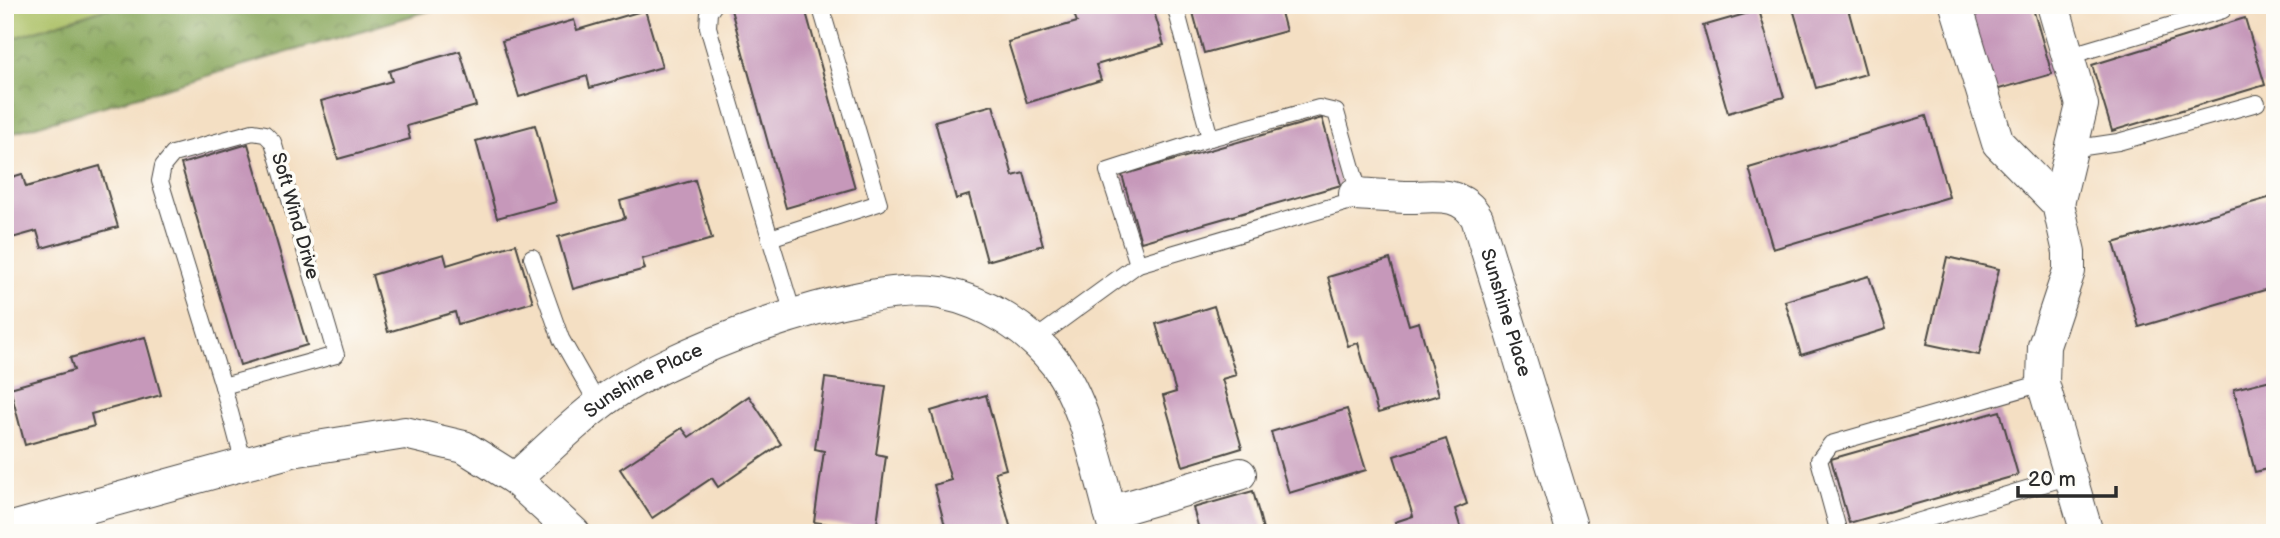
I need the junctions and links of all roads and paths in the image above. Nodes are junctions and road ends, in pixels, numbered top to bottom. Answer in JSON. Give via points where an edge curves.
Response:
{"nodes":[{"id":1,"x":714,"y":5,"type":"edge"},
{"id":2,"x":820,"y":5,"type":"edge"},
{"id":3,"x":1175,"y":5,"type":"edge"},
{"id":4,"x":1956,"y":5,"type":"edge"},
{"id":5,"x":2053,"y":5,"type":"edge"},
{"id":6,"x":2223,"y":10,"type":"dead end"},
{"id":7,"x":2068,"y":56,"type":"junction"},
{"id":8,"x":2257,"y":103,"type":"dead end"},
{"id":9,"x":1210,"y":138,"type":"junction"},
{"id":10,"x":2071,"y":149,"type":"junction"},
{"id":11,"x":1355,"y":194,"type":"junction"},
{"id":12,"x":2057,"y":204,"type":"junction"},
{"id":13,"x":770,"y":238,"type":"junction"},
{"id":14,"x":532,"y":257,"type":"dead end"},
{"id":15,"x":1138,"y":264,"type":"junction"},
{"id":16,"x":793,"y":317,"type":"junction"},
{"id":17,"x":1034,"y":340,"type":"junction"},
{"id":18,"x":2043,"y":383,"type":"junction"},
{"id":19,"x":223,"y":386,"type":"junction"},
{"id":20,"x":598,"y":404,"type":"junction"},
{"id":21,"x":244,"y":464,"type":"junction"},
{"id":22,"x":1240,"y":474,"type":"dead end"},
{"id":23,"x":2070,"y":476,"type":"junction"},
{"id":24,"x":515,"y":480,"type":"junction"},
{"id":25,"x":1113,"y":522,"type":"edge"},
{"id":26,"x":5,"y":530,"type":"edge"},
{"id":27,"x":574,"y":533,"type":"edge"},
{"id":28,"x":1573,"y":533,"type":"edge"},
{"id":29,"x":1839,"y":533,"type":"edge"},
{"id":30,"x":1880,"y":533,"type":"edge"},
{"id":31,"x":2087,"y":533,"type":"edge"}],
"edges":[{"from":1,"to":13,"type":"lane","via":[[708,27]]},
{"from":2,"to":13,"type":"lane","via":[[879,203]]},
{"from":3,"to":9,"type":"lane"},
{"from":4,"to":12,"type":"street","via":[[1998,142]]},
{"from":5,"to":7,"type":"street"},
{"from":6,"to":7,"type":"lane"},
{"from":7,"to":10,"type":"street","via":[[2082,105]]},
{"from":8,"to":10,"type":"lane","via":[[2118,142]]},
{"from":9,"to":11,"type":"lane","via":[[1318,108],[1336,112],[1358,189]]},
{"from":9,"to":15,"type":"lane","via":[[1108,171]]},
{"from":10,"to":12,"type":"street"},
{"from":11,"to":15,"type":"lane","name":"Sunshine Place","via":[[1351,201]]},
{"from":11,"to":28,"type":"street","name":"Sunshine Place","via":[[1444,194],[1469,205],[1481,231]]},
{"from":12,"to":18,"type":"street","via":[[2070,271],[2044,346]]},
{"from":13,"to":16,"type":"lane"},
{"from":14,"to":20,"type":"lane","via":[[561,339]]},
{"from":15,"to":17,"type":"lane","name":"Sunshine Place"},
{"from":16,"to":17,"type":"street","name":"Sunshine Place","via":[[853,299],[939,293],[980,305]]},
{"from":16,"to":20,"type":"street","name":"Sunshine Place","via":[[725,338],[655,369]]},
{"from":17,"to":25,"type":"street","name":"Sunshine Place","via":[[1073,391]]},
{"from":18,"to":23,"type":"street"},
{"from":18,"to":29,"type":"lane","via":[[1831,444],[1819,460]]},
{"from":19,"to":19,"type":"lane","name":"Soft Wind Drive","via":[[160,181],[163,166],[173,154],[253,132],[265,134],[273,142],[336,355]]},
{"from":19,"to":21,"type":"lane","name":"Soft Wind Drive"},
{"from":20,"to":24,"type":"street","name":"Sunshine Place"},
{"from":21,"to":24,"type":"street","via":[[292,451],[405,433],[464,447]]},
{"from":21,"to":26,"type":"street"},
{"from":22,"to":25,"type":"street","name":"Sunshine Place"},
{"from":23,"to":30,"type":"lane"},
{"from":23,"to":31,"type":"street"},
{"from":24,"to":27,"type":"street"}]}
